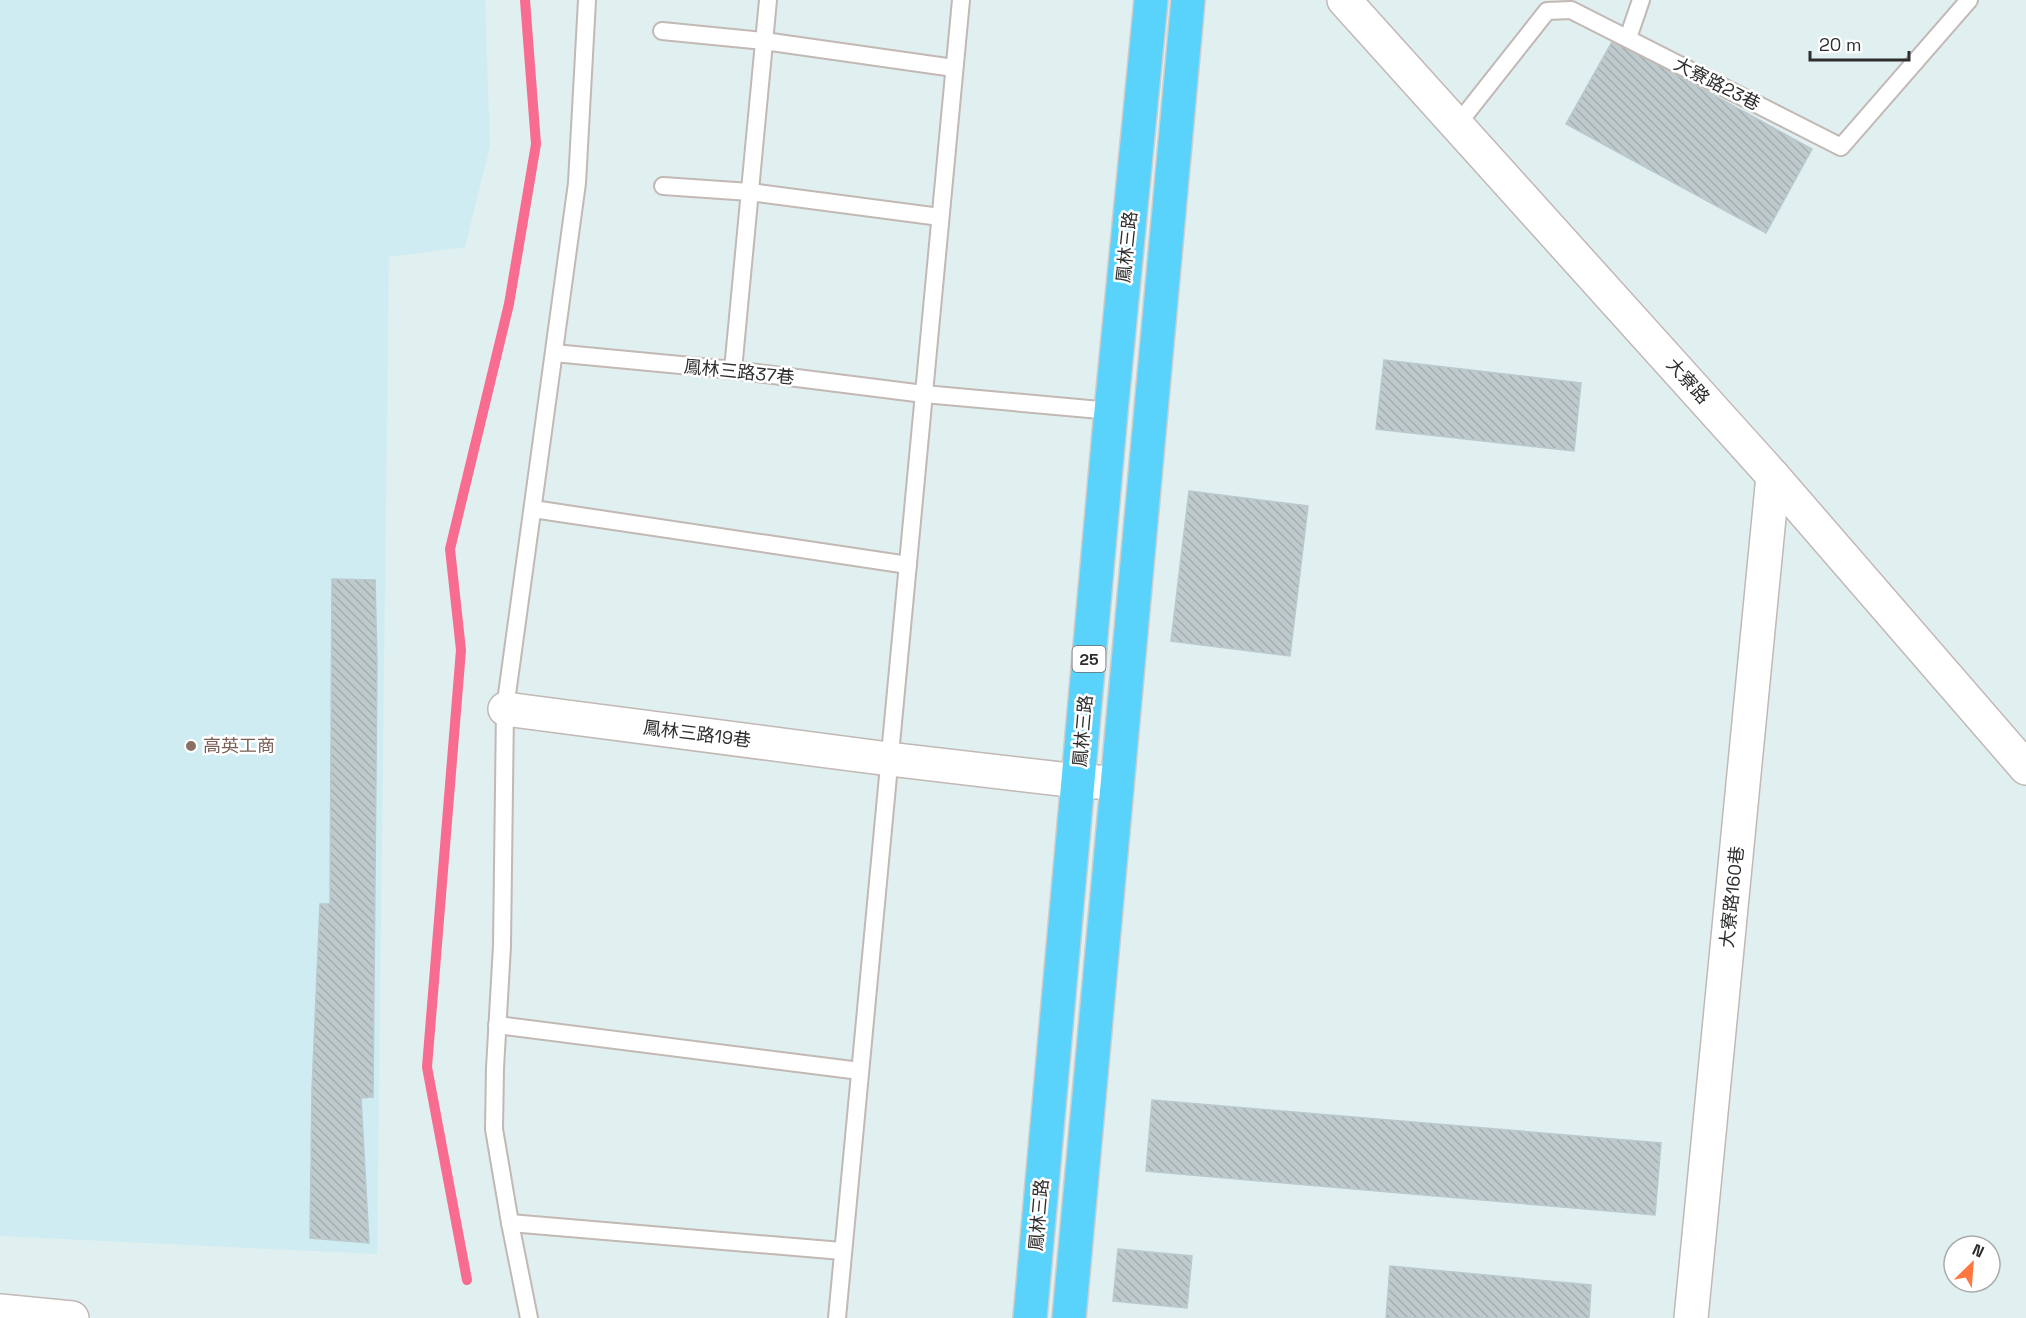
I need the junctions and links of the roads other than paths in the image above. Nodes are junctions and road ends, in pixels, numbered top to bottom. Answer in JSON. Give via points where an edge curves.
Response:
{"nodes":[{"id":1,"x":587,"y":0,"type":"edge"},
{"id":2,"x":768,"y":0,"type":"edge"},
{"id":3,"x":961,"y":0,"type":"edge"},
{"id":4,"x":1151,"y":0,"type":"edge"},
{"id":5,"x":1188,"y":0,"type":"edge"},
{"id":6,"x":1344,"y":0,"type":"edge"},
{"id":7,"x":1641,"y":0,"type":"edge"},
{"id":8,"x":1969,"y":0,"type":"edge"},
{"id":9,"x":662,"y":31,"type":"dead end"},
{"id":10,"x":1628,"y":38,"type":"junction"},
{"id":11,"x":764,"y":41,"type":"junction"},
{"id":12,"x":954,"y":69,"type":"junction"},
{"id":13,"x":1457,"y":125,"type":"junction"},
{"id":14,"x":663,"y":186,"type":"dead end"},
{"id":15,"x":750,"y":192,"type":"junction"},
{"id":16,"x":940,"y":217,"type":"junction"},
{"id":17,"x":554,"y":353,"type":"junction"},
{"id":18,"x":733,"y":370,"type":"junction"},
{"id":19,"x":924,"y":394,"type":"junction"},
{"id":20,"x":1111,"y":411,"type":"junction"},
{"id":21,"x":1773,"y":476,"type":"junction"},
{"id":22,"x":533,"y":508,"type":"junction"},
{"id":23,"x":908,"y":565,"type":"junction"},
{"id":24,"x":505,"y":709,"type":"junction"},
{"id":25,"x":889,"y":759,"type":"junction"},
{"id":26,"x":2026,"y":768,"type":"edge"},
{"id":27,"x":1078,"y":781,"type":"junction"},
{"id":28,"x":1117,"y":783,"type":"junction"},
{"id":29,"x":497,"y":1025,"type":"junction"},
{"id":30,"x":860,"y":1071,"type":"junction"},
{"id":31,"x":510,"y":1223,"type":"junction"},
{"id":32,"x":842,"y":1251,"type":"junction"},
{"id":33,"x":0,"y":1311,"type":"edge"},
{"id":34,"x":72,"y":1318,"type":"edge"},
{"id":35,"x":529,"y":1318,"type":"edge"},
{"id":36,"x":837,"y":1318,"type":"edge"},
{"id":37,"x":1030,"y":1318,"type":"edge"},
{"id":38,"x":1069,"y":1318,"type":"edge"},
{"id":39,"x":1690,"y":1318,"type":"edge"}],
"edges":[{"from":1,"to":17,"type":"lane","via":[[577,183]]},
{"from":2,"to":11,"type":"lane"},
{"from":3,"to":12,"type":"lane"},
{"from":4,"to":20,"type":"main road","name":"鳳林三路","number":"25"},
{"from":5,"to":28,"type":"main road","number":"25"},
{"from":6,"to":13,"type":"street","name":"大寮路"},
{"from":7,"to":10,"type":"lane"},
{"from":8,"to":10,"type":"lane","name":"大寮路23巷","via":[[1841,147]]},
{"from":9,"to":11,"type":"lane"},
{"from":10,"to":13,"type":"lane","name":"大寮路23巷","via":[[1571,10],[1547,11]]},
{"from":11,"to":12,"type":"lane"},
{"from":11,"to":15,"type":"lane"},
{"from":12,"to":16,"type":"lane"},
{"from":13,"to":21,"type":"street","name":"大寮路"},
{"from":14,"to":15,"type":"lane"},
{"from":15,"to":16,"type":"lane"},
{"from":15,"to":18,"type":"lane"},
{"from":16,"to":19,"type":"lane"},
{"from":17,"to":18,"type":"lane","name":"鳳林三路37巷"},
{"from":17,"to":22,"type":"lane"},
{"from":18,"to":19,"type":"lane","name":"鳳林三路37巷"},
{"from":19,"to":20,"type":"lane","name":"鳳林三路37巷"},
{"from":19,"to":23,"type":"lane"},
{"from":20,"to":27,"type":"main road","name":"鳳林三路","number":"25"},
{"from":21,"to":26,"type":"street","name":"大寮路"},
{"from":21,"to":39,"type":"street","name":"大寮路160巷"},
{"from":22,"to":23,"type":"lane"},
{"from":22,"to":24,"type":"lane"},
{"from":23,"to":25,"type":"lane"},
{"from":24,"to":25,"type":"street","name":"鳳林三路19巷"},
{"from":24,"to":29,"type":"lane"},
{"from":25,"to":27,"type":"street","name":"鳳林三路19巷"},
{"from":25,"to":30,"type":"lane"},
{"from":27,"to":28,"type":"street","name":"鳳林三路19巷"},
{"from":27,"to":37,"type":"main road","name":"鳳林三路","number":"25"},
{"from":28,"to":38,"type":"main road","number":"25"},
{"from":29,"to":30,"type":"lane"},
{"from":29,"to":31,"type":"lane","via":[[494,1129]]},
{"from":30,"to":32,"type":"lane"},
{"from":31,"to":32,"type":"lane"},
{"from":31,"to":35,"type":"lane"},
{"from":32,"to":36,"type":"lane"},
{"from":33,"to":34,"type":"street"}]}
